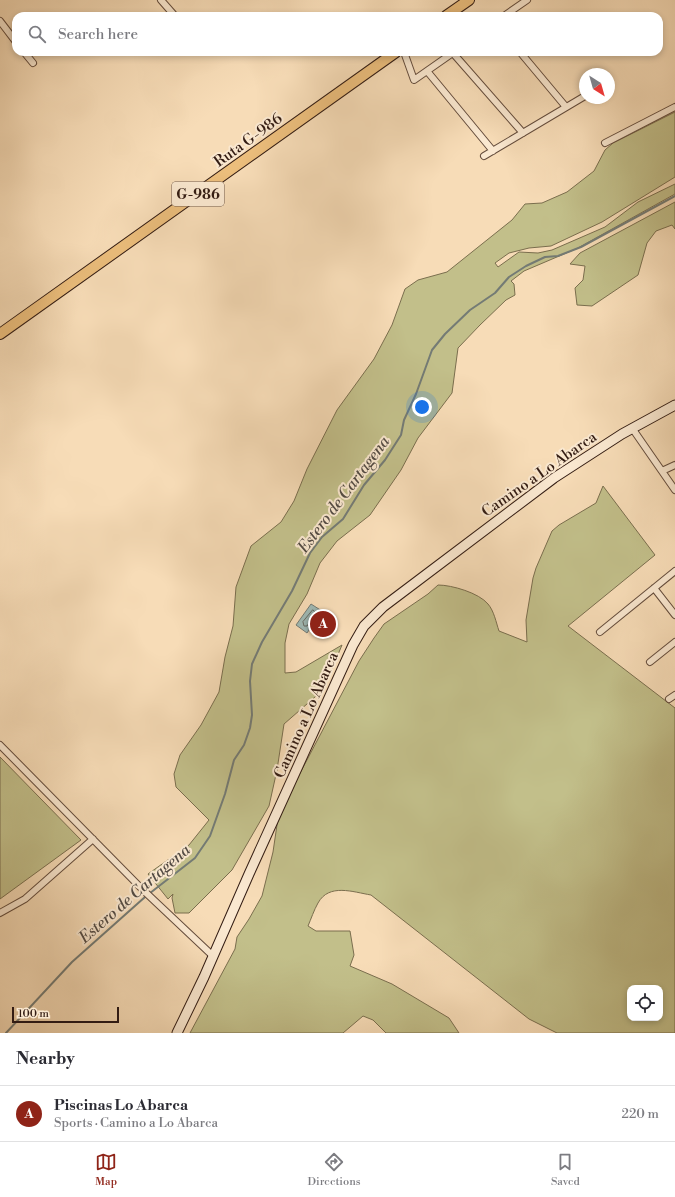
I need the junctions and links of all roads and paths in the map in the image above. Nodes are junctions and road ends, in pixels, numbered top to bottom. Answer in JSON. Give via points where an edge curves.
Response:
{"nodes":[{"id":1,"x":161,"y":0,"type":"edge"},
{"id":2,"x":469,"y":0,"type":"edge"},
{"id":3,"x":527,"y":0,"type":"edge"},
{"id":4,"x":172,"y":12,"type":"edge"},
{"id":5,"x":452,"y":12,"type":"edge"},
{"id":6,"x":510,"y":12,"type":"edge"},
{"id":7,"x":0,"y":21,"type":"edge"},
{"id":8,"x":12,"y":37,"type":"edge"},
{"id":9,"x":27,"y":56,"type":"edge"},
{"id":10,"x":390,"y":56,"type":"edge"},
{"id":11,"x":405,"y":56,"type":"edge"},
{"id":12,"x":448,"y":56,"type":"edge"},
{"id":13,"x":456,"y":56,"type":"edge"},
{"id":14,"x":523,"y":56,"type":"edge"},
{"id":15,"x":33,"y":63,"type":"dead end"},
{"id":16,"x":427,"y":71,"type":"junction"},
{"id":17,"x":579,"y":99,"type":"edge"},
{"id":18,"x":675,"y":106,"type":"edge"},
{"id":19,"x":566,"y":107,"type":"junction"},
{"id":20,"x":523,"y":133,"type":"junction"},
{"id":21,"x":605,"y":143,"type":"dead end"},
{"id":22,"x":493,"y":151,"type":"junction"},
{"id":23,"x":484,"y":156,"type":"dead end"},
{"id":24,"x":0,"y":334,"type":"edge"},
{"id":25,"x":675,"y":405,"type":"edge"},
{"id":26,"x":632,"y":428,"type":"junction"},
{"id":27,"x":675,"y":465,"type":"edge"},
{"id":28,"x":662,"y":471,"type":"junction"},
{"id":29,"x":675,"y":490,"type":"edge"},
{"id":30,"x":675,"y":571,"type":"edge"},
{"id":31,"x":654,"y":588,"type":"junction"},
{"id":32,"x":675,"y":615,"type":"edge"},
{"id":33,"x":600,"y":632,"type":"dead end"},
{"id":34,"x":675,"y":642,"type":"edge"},
{"id":35,"x":650,"y":662,"type":"dead end"},
{"id":36,"x":675,"y":695,"type":"edge"},
{"id":37,"x":669,"y":699,"type":"dead end"},
{"id":38,"x":0,"y":745,"type":"edge"},
{"id":39,"x":93,"y":839,"type":"junction"},
{"id":40,"x":0,"y":913,"type":"edge"},
{"id":41,"x":213,"y":956,"type":"junction"},
{"id":42,"x":177,"y":1033,"type":"edge"}],
"edges":[{"from":1,"to":4,"type":"street"},
{"from":2,"to":5,"type":"main road"},
{"from":3,"to":6,"type":"street"},
{"from":7,"to":8,"type":"street"},
{"from":9,"to":15,"type":"street"},
{"from":10,"to":24,"type":"main road","name":"Ruta G-986","number":"G-986"},
{"from":11,"to":16,"type":"street","via":[[414,80]]},
{"from":12,"to":16,"type":"street"},
{"from":13,"to":20,"type":"street"},
{"from":14,"to":19,"type":"street"},
{"from":16,"to":22,"type":"street"},
{"from":17,"to":19,"type":"street"},
{"from":18,"to":21,"type":"street"},
{"from":19,"to":20,"type":"street"},
{"from":20,"to":22,"type":"street"},
{"from":22,"to":23,"type":"street"},
{"from":25,"to":26,"type":"main road","name":"Camino a Lo Abarca"},
{"from":26,"to":28,"type":"street"},
{"from":26,"to":41,"type":"main road","name":"Camino a Lo Abarca","via":[[532,493],[382,607],[364,626],[266,835]]},
{"from":27,"to":28,"type":"street"},
{"from":28,"to":29,"type":"street"},
{"from":30,"to":31,"type":"street"},
{"from":31,"to":32,"type":"street"},
{"from":31,"to":33,"type":"street"},
{"from":34,"to":35,"type":"street"},
{"from":36,"to":37,"type":"street"},
{"from":38,"to":39,"type":"street"},
{"from":39,"to":40,"type":"street","via":[[25,899]]},
{"from":39,"to":41,"type":"street"},
{"from":41,"to":42,"type":"main road","name":"Camino a Lo Abarca"}]}
